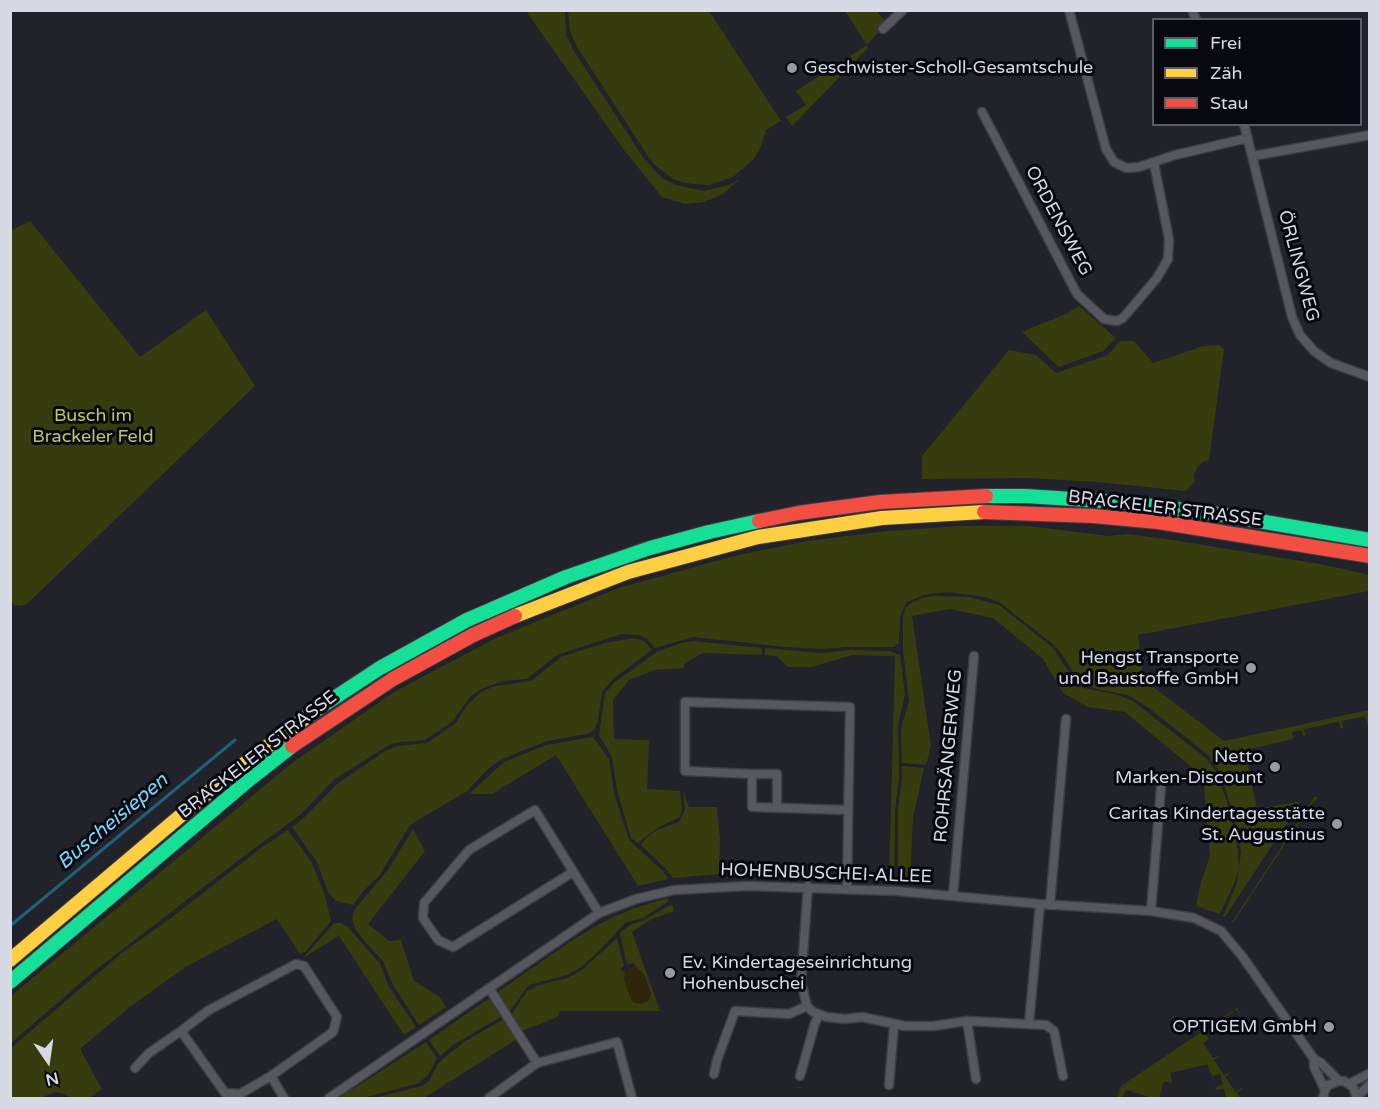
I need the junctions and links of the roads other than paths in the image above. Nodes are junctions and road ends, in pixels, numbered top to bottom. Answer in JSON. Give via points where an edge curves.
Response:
{"nodes":[{"id":1,"x":903,"y":10,"type":"edge"},
{"id":2,"x":1069,"y":10,"type":"edge"},
{"id":3,"x":883,"y":29,"type":"dead end"},
{"id":4,"x":982,"y":112,"type":"dead end"},
{"id":5,"x":1245,"y":126,"type":"edge"},
{"id":6,"x":1370,"y":135,"type":"edge"},
{"id":7,"x":1248,"y":138,"type":"junction"},
{"id":8,"x":1253,"y":156,"type":"junction"},
{"id":9,"x":1154,"y":163,"type":"junction"},
{"id":10,"x":1370,"y":377,"type":"edge"},
{"id":11,"x":1364,"y":539,"type":"edge"},
{"id":12,"x":1365,"y":561,"type":"edge"},
{"id":13,"x":974,"y":656,"type":"dead end"},
{"id":14,"x":1066,"y":719,"type":"dead end"},
{"id":15,"x":752,"y":774,"type":"junction"},
{"id":16,"x":1161,"y":787,"type":"dead end"},
{"id":17,"x":777,"y":807,"type":"junction"},
{"id":18,"x":847,"y":810,"type":"junction"},
{"id":19,"x":573,"y":872,"type":"junction"},
{"id":20,"x":808,"y":886,"type":"junction"},
{"id":21,"x":847,"y":888,"type":"junction"},
{"id":22,"x":953,"y":896,"type":"junction"},
{"id":23,"x":1040,"y":904,"type":"junction"},
{"id":24,"x":1050,"y":905,"type":"junction"},
{"id":25,"x":1151,"y":911,"type":"junction"},
{"id":26,"x":599,"y":913,"type":"junction"},
{"id":27,"x":10,"y":960,"type":"edge"},
{"id":28,"x":10,"y":982,"type":"edge"},
{"id":29,"x":489,"y":988,"type":"junction"},
{"id":30,"x":807,"y":1006,"type":"junction"},
{"id":31,"x":819,"y":1015,"type":"junction"},
{"id":32,"x":967,"y":1020,"type":"junction"},
{"id":33,"x":1029,"y":1024,"type":"junction"},
{"id":34,"x":894,"y":1025,"type":"junction"},
{"id":35,"x":181,"y":1031,"type":"junction"},
{"id":36,"x":1314,"y":1059,"type":"junction"},
{"id":37,"x":537,"y":1063,"type":"junction"},
{"id":38,"x":135,"y":1068,"type":"dead end"},
{"id":39,"x":1370,"y":1073,"type":"edge"},
{"id":40,"x":714,"y":1074,"type":"dead end"},
{"id":41,"x":271,"y":1076,"type":"junction"},
{"id":42,"x":800,"y":1076,"type":"dead end"},
{"id":43,"x":1063,"y":1076,"type":"dead end"},
{"id":44,"x":976,"y":1079,"type":"dead end"},
{"id":45,"x":1339,"y":1081,"type":"junction"},
{"id":46,"x":1349,"y":1084,"type":"junction"},
{"id":47,"x":1370,"y":1084,"type":"edge"},
{"id":48,"x":889,"y":1085,"type":"dead end"},
{"id":49,"x":1324,"y":1094,"type":"edge"},
{"id":50,"x":284,"y":1098,"type":"edge"},
{"id":51,"x":329,"y":1098,"type":"edge"},
{"id":52,"x":489,"y":1098,"type":"edge"},
{"id":53,"x":632,"y":1098,"type":"edge"},
{"id":54,"x":1357,"y":1098,"type":"edge"}],
"edges":[{"from":1,"to":3,"type":"street"},
{"from":2,"to":9,"type":"street","via":[[1109,156],[1126,168]]},
{"from":4,"to":9,"type":"street","name":"ORDENSWEG","via":[[1077,294],[1104,319],[1123,318],[1168,259],[1169,239]]},
{"from":5,"to":7,"type":"street","name":"ÖRLINGWEG"},
{"from":6,"to":8,"type":"street"},
{"from":7,"to":8,"type":"street","name":"ÖRLINGWEG"},
{"from":7,"to":9,"type":"street"},
{"from":8,"to":10,"type":"street","name":"ÖRLINGWEG","via":[[1292,317],[1300,335],[1331,363]]},
{"from":11,"to":27,"type":"highway","name":"BRACKELER STRASSE","via":[[1120,502],[954,496],[798,513],[650,548],[566,577],[468,620],[337,695],[224,779]]},
{"from":12,"to":28,"type":"highway","name":"BRACKELER STRASSE","via":[[1292,544],[1158,522],[1026,512],[954,513],[842,523],[758,537],[628,572],[532,608],[474,635],[347,708],[250,779]]},
{"from":13,"to":22,"type":"street","name":"ROHRSÄNGERWEG"},
{"from":14,"to":24,"type":"street"},
{"from":15,"to":17,"type":"street","via":[[752,807]]},
{"from":15,"to":17,"type":"street","via":[[777,774]]},
{"from":15,"to":18,"type":"street","via":[[685,771],[685,702],[850,707]]},
{"from":16,"to":25,"type":"street"},
{"from":17,"to":18,"type":"street"},
{"from":18,"to":21,"type":"street"},
{"from":19,"to":19,"type":"street","via":[[535,810],[469,850],[424,903],[423,918],[438,940],[453,947]]},
{"from":19,"to":26,"type":"street"},
{"from":20,"to":21,"type":"street","name":"HOHENBUSCHEI-ALLEE"},
{"from":20,"to":26,"type":"street","name":"HOHENBUSCHEI-ALLEE","via":[[674,890]]},
{"from":20,"to":30,"type":"street","via":[[801,968]]},
{"from":21,"to":22,"type":"street","name":"HOHENBUSCHEI-ALLEE"},
{"from":22,"to":23,"type":"street","name":"HOHENBUSCHEI-ALLEE"},
{"from":23,"to":24,"type":"street","name":"HOHENBUSCHEI-ALLEE"},
{"from":23,"to":33,"type":"street"},
{"from":24,"to":25,"type":"street","name":"HOHENBUSCHEI-ALLEE"},
{"from":25,"to":36,"type":"street","name":"HOHENBUSCHEI-ALLEE","via":[[1194,918],[1221,930]]},
{"from":26,"to":29,"type":"street","name":"HOHENBUSCHEI-ALLEE"},
{"from":29,"to":37,"type":"street"},
{"from":29,"to":51,"type":"street","name":"HOHENBUSCHEI-ALLEE"},
{"from":30,"to":31,"type":"street"},
{"from":30,"to":40,"type":"street","via":[[789,1014],[735,1011]]},
{"from":31,"to":34,"type":"street","via":[[862,1017]]},
{"from":31,"to":42,"type":"street"},
{"from":32,"to":33,"type":"street"},
{"from":32,"to":34,"type":"street","via":[[933,1026]]},
{"from":32,"to":44,"type":"street"},
{"from":33,"to":43,"type":"street","via":[[1046,1025],[1054,1031]]},
{"from":34,"to":48,"type":"street"},
{"from":35,"to":38,"type":"street"},
{"from":35,"to":41,"type":"street","via":[[225,1093],[240,1094]]},
{"from":35,"to":41,"type":"street","via":[[238,994],[296,964],[304,966],[337,1017],[333,1032]]},
{"from":36,"to":45,"type":"street","name":"HOHENBUSCHEI-ALLEE"},
{"from":36,"to":49,"type":"street","name":"HOHENBUSCHEI-ALLEE"},
{"from":37,"to":52,"type":"street"},
{"from":37,"to":53,"type":"street","via":[[617,1042]]},
{"from":39,"to":46,"type":"street"},
{"from":41,"to":50,"type":"street"},
{"from":45,"to":46,"type":"street"},
{"from":45,"to":49,"type":"street","via":[[1328,1085]]},
{"from":46,"to":54,"type":"street"},
{"from":47,"to":54,"type":"street"}]}
